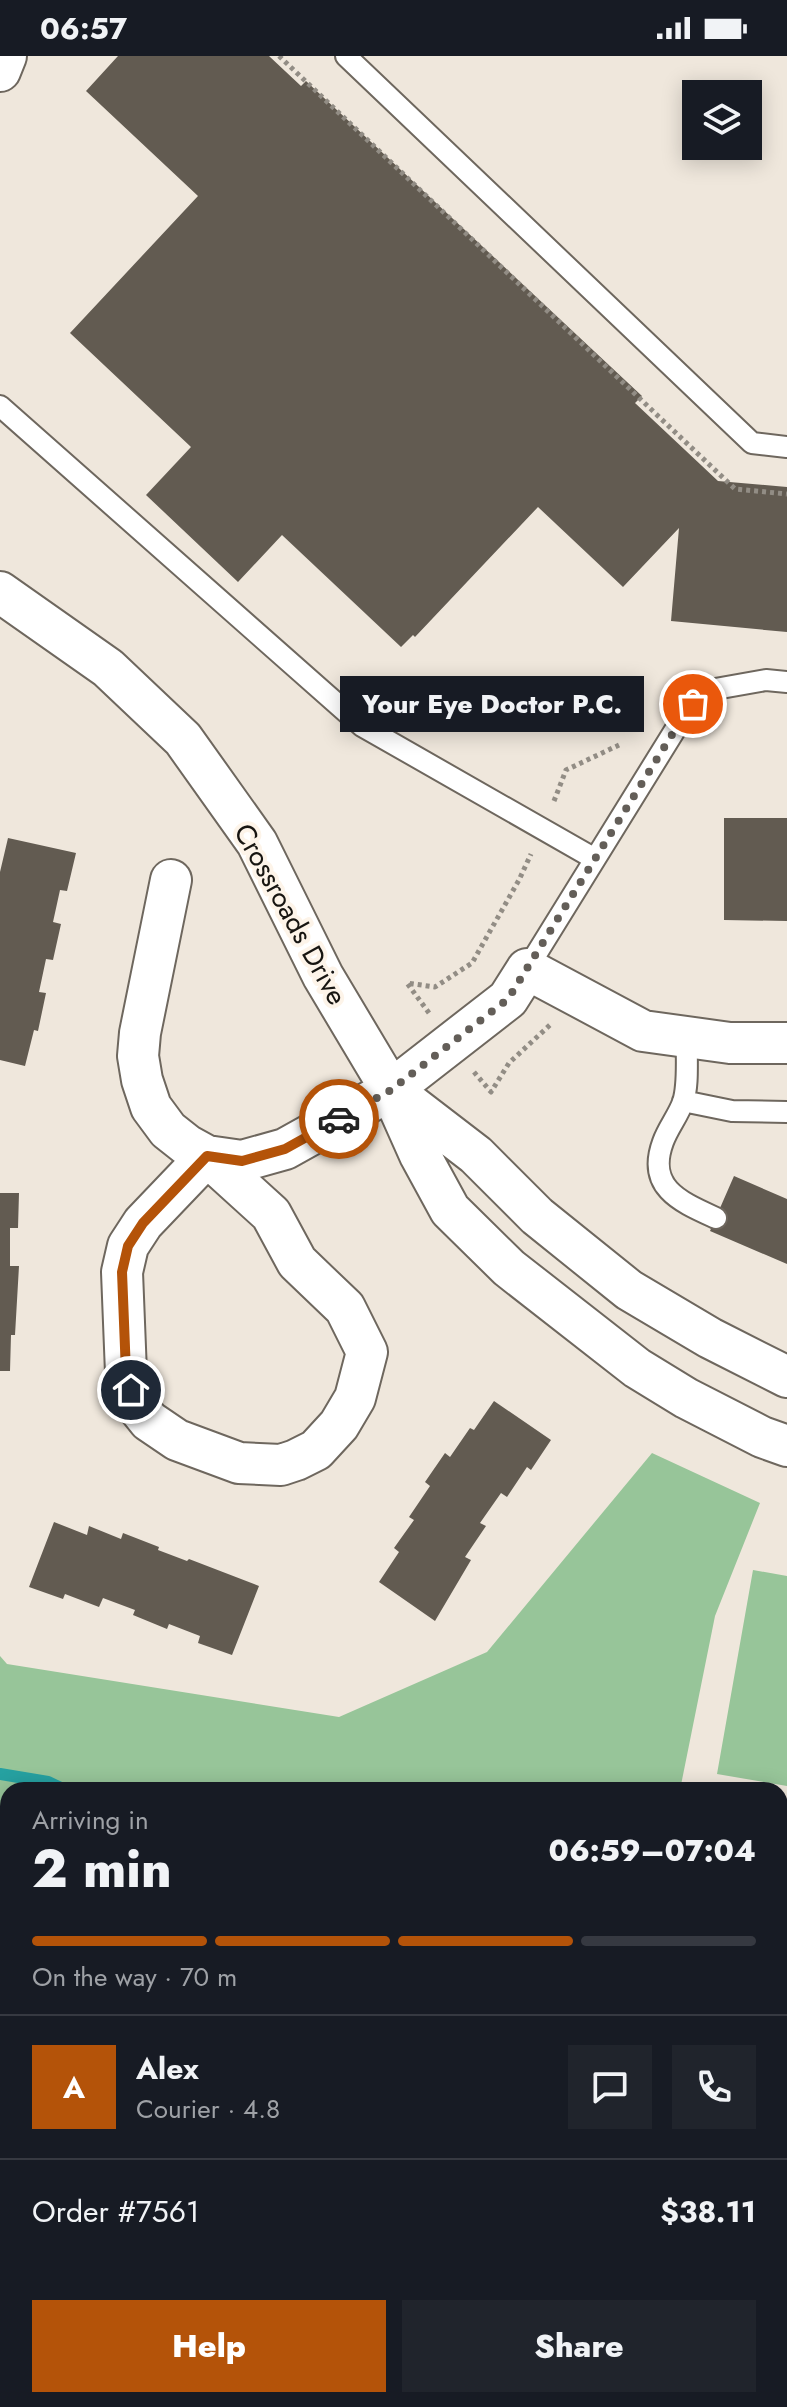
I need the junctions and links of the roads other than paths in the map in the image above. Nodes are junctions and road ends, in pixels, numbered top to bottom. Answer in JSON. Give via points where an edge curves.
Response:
{"nodes":[{"id":1,"x":6,"y":56,"type":"edge"},
{"id":2,"x":346,"y":56,"type":"edge"},
{"id":3,"x":0,"y":71,"type":"edge"},
{"id":4,"x":0,"y":406,"type":"edge"},
{"id":5,"x":787,"y":447,"type":"edge"},
{"id":6,"x":0,"y":592,"type":"edge"},
{"id":7,"x":787,"y":682,"type":"edge"},
{"id":8,"x":595,"y":859,"type":"junction"},
{"id":9,"x":171,"y":880,"type":"dead end"},
{"id":10,"x":527,"y":969,"type":"junction"},
{"id":11,"x":687,"y":1039,"type":"junction"},
{"id":12,"x":787,"y":1043,"type":"edge"},
{"id":13,"x":391,"y":1090,"type":"junction"},
{"id":14,"x":683,"y":1101,"type":"junction"},
{"id":15,"x":787,"y":1112,"type":"edge"},
{"id":16,"x":207,"y":1156,"type":"junction"},
{"id":17,"x":716,"y":1218,"type":"dead end"},
{"id":18,"x":787,"y":1377,"type":"edge"},
{"id":19,"x":787,"y":1446,"type":"edge"}],
"edges":[{"from":1,"to":3,"type":"street"},
{"from":2,"to":5,"type":"lane","via":[[752,443]]},
{"from":4,"to":8,"type":"lane","via":[[362,726]]},
{"from":6,"to":13,"type":"street","name":"Crossroads Drive","via":[[108,668],[183,739],[257,843],[323,976]]},
{"from":7,"to":8,"type":"lane","via":[[766,680],[704,691]]},
{"from":8,"to":10,"type":"lane"},
{"from":9,"to":16,"type":"street","via":[[138,1056],[151,1107],[168,1130]]},
{"from":10,"to":11,"type":"street","via":[[643,1031]]},
{"from":10,"to":13,"type":"street","via":[[508,999]]},
{"from":11,"to":12,"type":"street"},
{"from":11,"to":14,"type":"lane"},
{"from":13,"to":16,"type":"street","via":[[285,1149],[242,1161]]},
{"from":13,"to":18,"type":"street","name":"Crossroads Drive","via":[[476,1155],[537,1216],[629,1290]]},
{"from":13,"to":19,"type":"street","name":"Crossroads Drive","via":[[450,1210],[509,1268],[637,1368],[686,1398]]},
{"from":14,"to":15,"type":"lane","via":[[732,1111]]},
{"from":14,"to":17,"type":"lane","via":[[662,1144],[658,1168],[664,1186],[680,1202]]},
{"from":16,"to":16,"type":"street","via":[[271,1214],[297,1262],[345,1308],[367,1352],[355,1398],[339,1425],[316,1450],[281,1465],[239,1463],[162,1432],[137,1406],[126,1373],[122,1272],[128,1246]]}]}
